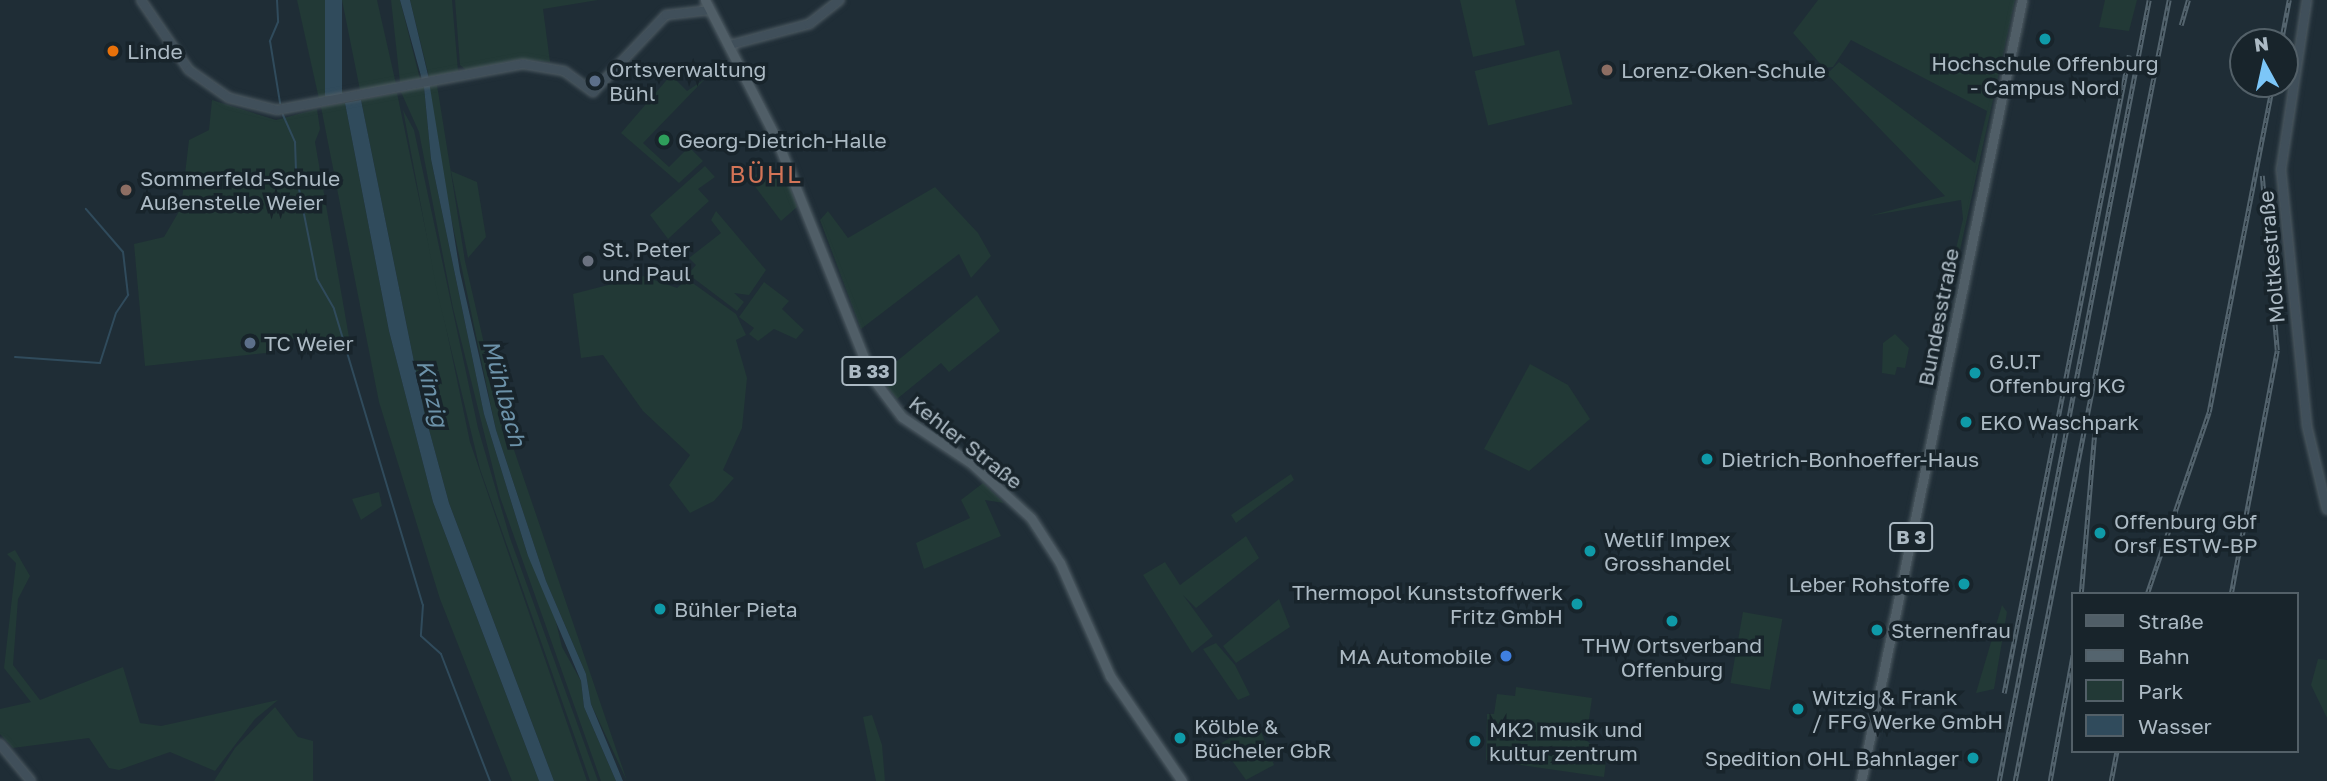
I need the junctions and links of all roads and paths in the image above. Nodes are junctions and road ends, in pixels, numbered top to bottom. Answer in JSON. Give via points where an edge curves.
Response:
{"nodes":[{"id":1,"x":141,"y":0,"type":"edge"},
{"id":2,"x":705,"y":0,"type":"edge"},
{"id":3,"x":840,"y":0,"type":"edge"},
{"id":4,"x":2022,"y":0,"type":"edge"},
{"id":5,"x":2308,"y":0,"type":"edge"},
{"id":6,"x":711,"y":10,"type":"junction"},
{"id":7,"x":730,"y":45,"type":"junction"},
{"id":8,"x":2327,"y":510,"type":"edge"},
{"id":9,"x":0,"y":744,"type":"edge"},
{"id":10,"x":31,"y":781,"type":"edge"},
{"id":11,"x":1182,"y":781,"type":"edge"},
{"id":12,"x":1861,"y":781,"type":"edge"}],
"edges":[{"from":1,"to":6,"type":"street","via":[[185,65],[229,98],[277,110],[537,64],[564,71],[593,92],[666,15]]},
{"from":2,"to":6,"type":"main road","name":"Kehler Straße","number":"B 33"},
{"from":3,"to":7,"type":"street","via":[[809,24]]},
{"from":4,"to":12,"type":"main road","name":"Bundesstraße","number":"B 3"},
{"from":5,"to":8,"type":"street","name":"Moltkestraße","via":[[2281,169],[2307,426]]},
{"from":6,"to":7,"type":"main road","name":"Kehler Straße","number":"B 33"},
{"from":7,"to":11,"type":"main road","name":"Kehler Straße","number":"B 33","via":[[833,269],[871,376],[902,417],[978,468],[1031,518],[1060,563],[1110,676]]},
{"from":9,"to":10,"type":"street"}]}
